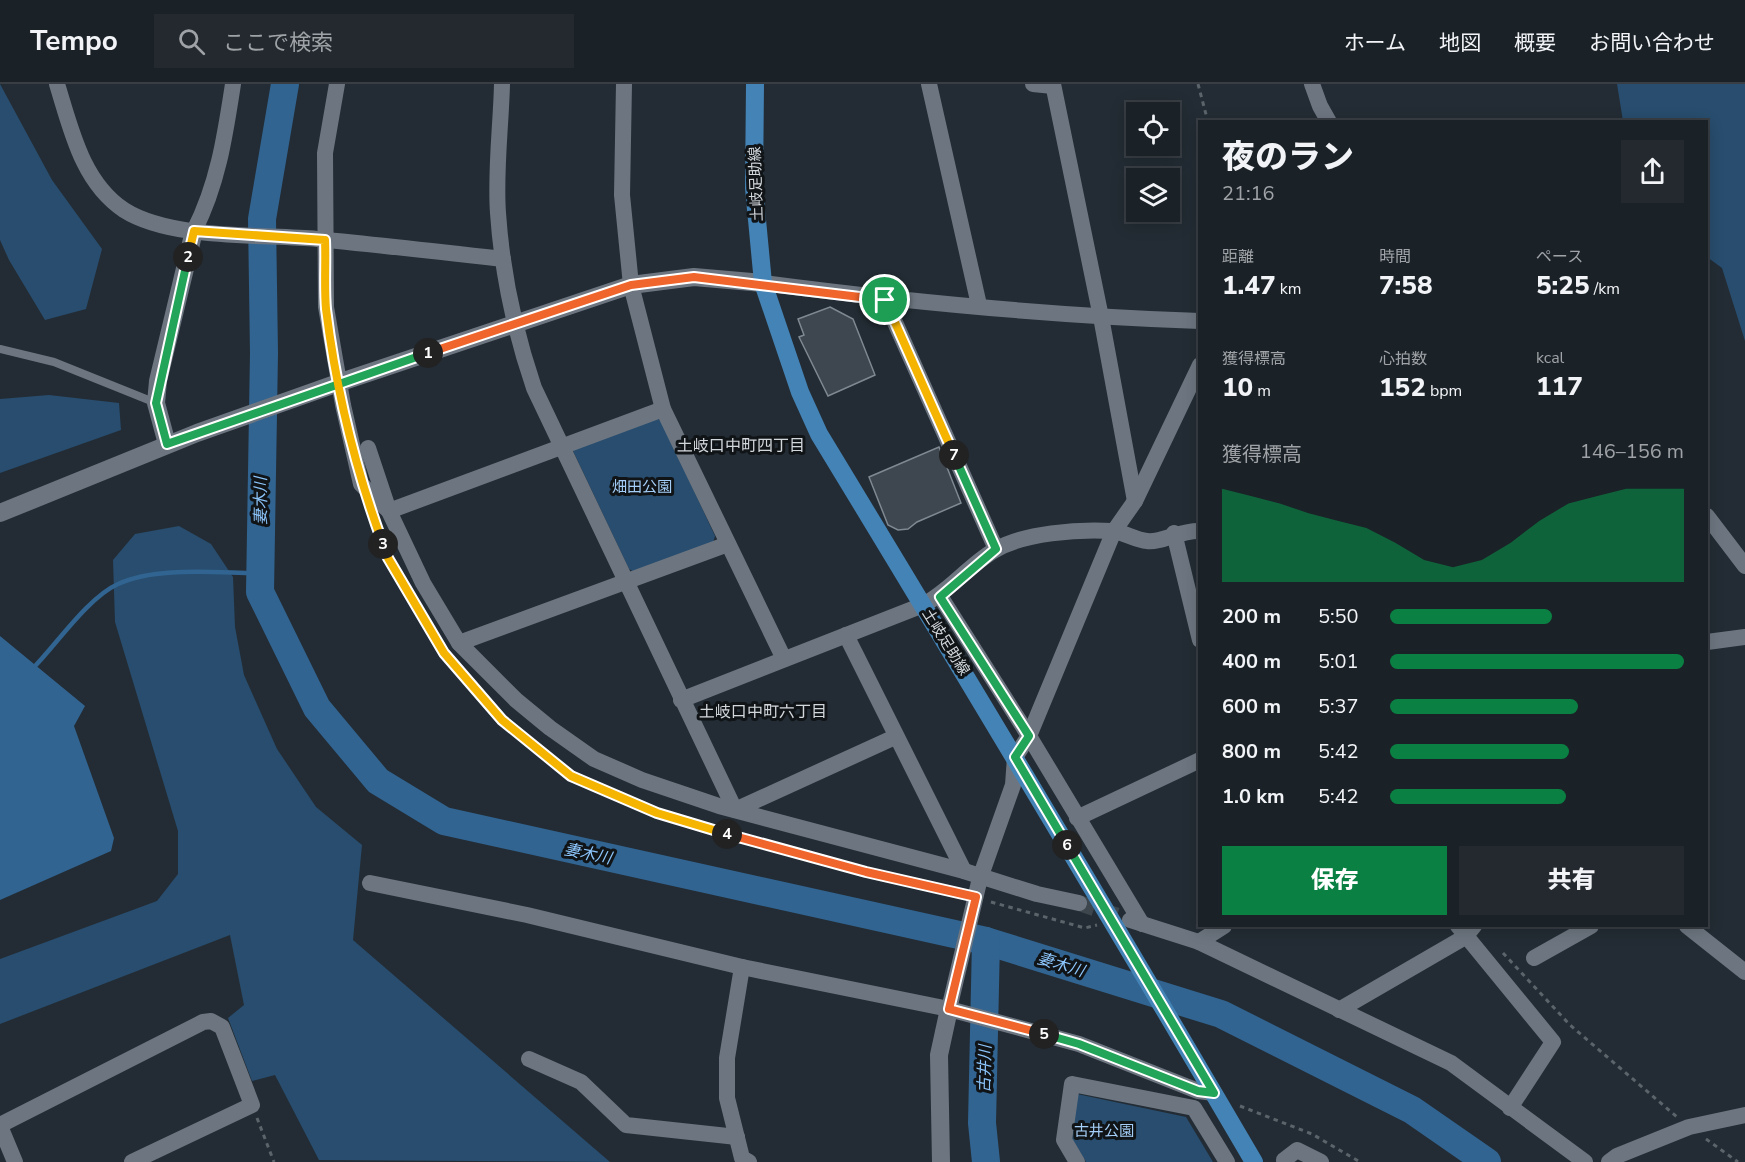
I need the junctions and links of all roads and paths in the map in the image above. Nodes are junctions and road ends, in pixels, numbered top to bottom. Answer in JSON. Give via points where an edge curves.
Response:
{"nodes":[{"id":1,"x":57,"y":84,"type":"edge"},
{"id":2,"x":233,"y":84,"type":"edge"},
{"id":3,"x":337,"y":84,"type":"edge"},
{"id":4,"x":502,"y":84,"type":"edge"},
{"id":5,"x":624,"y":84,"type":"edge"},
{"id":6,"x":755,"y":84,"type":"edge"},
{"id":7,"x":929,"y":84,"type":"edge"},
{"id":8,"x":1033,"y":84,"type":"edge"},
{"id":9,"x":1198,"y":84,"type":"edge"},
{"id":10,"x":1312,"y":84,"type":"edge"},
{"id":11,"x":1053,"y":85,"type":"edge"},
{"id":12,"x":1320,"y":105,"type":"junction"},
{"id":13,"x":1207,"y":120,"type":"edge"},
{"id":14,"x":1313,"y":120,"type":"edge"},
{"id":15,"x":1328,"y":120,"type":"edge"},
{"id":16,"x":202,"y":232,"type":"junction"},
{"id":17,"x":320,"y":239,"type":"junction"},
{"id":18,"x":503,"y":259,"type":"junction"},
{"id":19,"x":763,"y":283,"type":"junction"},
{"id":20,"x":631,"y":285,"type":"junction"},
{"id":21,"x":885,"y":300,"type":"junction"},
{"id":22,"x":979,"y":305,"type":"junction"},
{"id":23,"x":1101,"y":317,"type":"junction"},
{"id":24,"x":1198,"y":321,"type":"edge"},
{"id":25,"x":516,"y":324,"type":"junction"},
{"id":26,"x":0,"y":349,"type":"edge"},
{"id":27,"x":1198,"y":369,"type":"edge"},
{"id":28,"x":332,"y":385,"type":"junction"},
{"id":29,"x":156,"y":403,"type":"junction"},
{"id":30,"x":663,"y":409,"type":"junction"},
{"id":31,"x":167,"y":444,"type":"junction"},
{"id":32,"x":562,"y":447,"type":"junction"},
{"id":33,"x":368,"y":448,"type":"dead end"},
{"id":34,"x":1135,"y":501,"type":"junction"},
{"id":35,"x":389,"y":511,"type":"junction"},
{"id":36,"x":0,"y":513,"type":"edge"},
{"id":37,"x":372,"y":516,"type":"dead end"},
{"id":38,"x":1708,"y":517,"type":"edge"},
{"id":39,"x":1114,"y":531,"type":"junction"},
{"id":40,"x":1198,"y":531,"type":"edge"},
{"id":41,"x":1174,"y":533,"type":"junction"},
{"id":42,"x":728,"y":544,"type":"junction"},
{"id":43,"x":996,"y":549,"type":"junction"},
{"id":44,"x":1745,"y":566,"type":"edge"},
{"id":45,"x":627,"y":581,"type":"junction"},
{"id":46,"x":940,"y":597,"type":"junction"},
{"id":47,"x":923,"y":605,"type":"junction"},
{"id":48,"x":1198,"y":632,"type":"edge"},
{"id":49,"x":846,"y":635,"type":"junction"},
{"id":50,"x":1745,"y":638,"type":"edge"},
{"id":51,"x":1708,"y":642,"type":"edge"},
{"id":52,"x":459,"y":643,"type":"junction"},
{"id":53,"x":784,"y":659,"type":"junction"},
{"id":54,"x":681,"y":700,"type":"junction"},
{"id":55,"x":1029,"y":736,"type":"junction"},
{"id":56,"x":896,"y":737,"type":"junction"},
{"id":57,"x":1015,"y":757,"type":"junction"},
{"id":58,"x":1198,"y":761,"type":"edge"},
{"id":59,"x":735,"y":810,"type":"junction"},
{"id":60,"x":1077,"y":818,"type":"junction"},
{"id":61,"x":964,"y":871,"type":"junction"},
{"id":62,"x":980,"y":878,"type":"junction"},
{"id":63,"x":370,"y":883,"type":"dead end"},
{"id":64,"x":976,"y":897,"type":"junction"},
{"id":65,"x":1079,"y":903,"type":"tunnel mouth"},
{"id":66,"x":1122,"y":925,"type":"junction"},
{"id":67,"x":1222,"y":927,"type":"edge"},
{"id":68,"x":1589,"y":927,"type":"edge"},
{"id":69,"x":1688,"y":927,"type":"edge"},
{"id":70,"x":1466,"y":929,"type":"edge"},
{"id":71,"x":1198,"y":942,"type":"junction"},
{"id":72,"x":1500,"y":950,"type":"dead end"},
{"id":73,"x":1534,"y":958,"type":"dead end"},
{"id":74,"x":742,"y":967,"type":"junction"},
{"id":75,"x":1745,"y":972,"type":"edge"},
{"id":76,"x":951,"y":1003,"type":"junction"},
{"id":77,"x":1339,"y":1010,"type":"junction"},
{"id":78,"x":530,"y":1059,"type":"dead end"},
{"id":79,"x":1211,"y":1088,"type":"junction"},
{"id":80,"x":1234,"y":1104,"type":"dead end"},
{"id":81,"x":252,"y":1105,"type":"junction"},
{"id":82,"x":1510,"y":1108,"type":"junction"},
{"id":83,"x":1745,"y":1115,"type":"edge"},
{"id":84,"x":0,"y":1126,"type":"edge"},
{"id":85,"x":1689,"y":1127,"type":"junction"},
{"id":86,"x":737,"y":1137,"type":"junction"},
{"id":87,"x":15,"y":1162,"type":"edge"},
{"id":88,"x":132,"y":1162,"type":"edge"},
{"id":89,"x":274,"y":1162,"type":"edge"},
{"id":90,"x":749,"y":1162,"type":"edge"},
{"id":91,"x":942,"y":1162,"type":"edge"},
{"id":92,"x":1077,"y":1162,"type":"edge"},
{"id":93,"x":1227,"y":1162,"type":"edge"},
{"id":94,"x":1254,"y":1162,"type":"edge"},
{"id":95,"x":1286,"y":1162,"type":"edge"},
{"id":96,"x":1321,"y":1162,"type":"edge"},
{"id":97,"x":1360,"y":1162,"type":"edge"},
{"id":98,"x":1585,"y":1162,"type":"edge"},
{"id":99,"x":1609,"y":1162,"type":"edge"},
{"id":100,"x":1738,"y":1162,"type":"edge"}],
"edges":[{"from":1,"to":16,"type":"street","via":[[78,150],[99,187],[125,210],[148,220]]},
{"from":2,"to":16,"type":"street","via":[[221,160]]},
{"from":3,"to":17,"type":"street","via":[[325,153]]},
{"from":4,"to":18,"type":"street","via":[[498,211]]},
{"from":5,"to":20,"type":"street","via":[[622,195]]},
{"from":6,"to":19,"type":"main road","name":"土岐足助線","via":[[754,188]]},
{"from":7,"to":22,"type":"street"},
{"from":8,"to":11,"type":"street"},
{"from":9,"to":13,"type":"path"},
{"from":10,"to":12,"type":"street"},
{"from":11,"to":23,"type":"street"},
{"from":12,"to":14,"type":"street"},
{"from":12,"to":15,"type":"street"},
{"from":16,"to":17,"type":"street"},
{"from":16,"to":29,"type":"street"},
{"from":17,"to":18,"type":"street"},
{"from":17,"to":28,"type":"street"},
{"from":18,"to":25,"type":"street"},
{"from":19,"to":20,"type":"street","via":[[694,277]]},
{"from":19,"to":21,"type":"street"},
{"from":19,"to":47,"type":"main road","name":"土岐足助線","via":[[800,392],[819,434]]},
{"from":20,"to":25,"type":"street"},
{"from":20,"to":30,"type":"street"},
{"from":21,"to":22,"type":"street"},
{"from":21,"to":43,"type":"street"},
{"from":22,"to":23,"type":"street"},
{"from":23,"to":24,"type":"street"},
{"from":23,"to":34,"type":"street"},
{"from":25,"to":28,"type":"street"},
{"from":25,"to":32,"type":"street","via":[[534,388]]},
{"from":26,"to":29,"type":"lane","via":[[54,362]]},
{"from":27,"to":34,"type":"street"},
{"from":28,"to":31,"type":"street"},
{"from":28,"to":35,"type":"street","via":[[361,484]]},
{"from":29,"to":31,"type":"street"},
{"from":30,"to":32,"type":"street"},
{"from":30,"to":42,"type":"street"},
{"from":31,"to":36,"type":"street"},
{"from":32,"to":35,"type":"street"},
{"from":32,"to":45,"type":"street"},
{"from":33,"to":35,"type":"street"},
{"from":34,"to":39,"type":"street"},
{"from":35,"to":52,"type":"street","via":[[423,583]]},
{"from":37,"to":64,"type":"path","via":[[388,558],[444,653],[502,720],[571,776],[657,813],[854,868]]},
{"from":38,"to":44,"type":"street"},
{"from":39,"to":41,"type":"street","via":[[1148,541]]},
{"from":39,"to":43,"type":"street","via":[[1048,534]]},
{"from":39,"to":55,"type":"street"},
{"from":40,"to":41,"type":"street"},
{"from":41,"to":48,"type":"street"},
{"from":42,"to":45,"type":"street"},
{"from":42,"to":53,"type":"street"},
{"from":43,"to":46,"type":"street"},
{"from":45,"to":52,"type":"street"},
{"from":45,"to":54,"type":"street"},
{"from":46,"to":47,"type":"street"},
{"from":46,"to":55,"type":"street"},
{"from":47,"to":49,"type":"street"},
{"from":47,"to":57,"type":"main road","name":"土岐足助線"},
{"from":49,"to":53,"type":"street"},
{"from":49,"to":56,"type":"street"},
{"from":50,"to":51,"type":"street"},
{"from":52,"to":59,"type":"street","via":[[516,700],[594,759],[642,780]]},
{"from":53,"to":54,"type":"street"},
{"from":54,"to":59,"type":"street"},
{"from":55,"to":57,"type":"street"},
{"from":55,"to":60,"type":"street"},
{"from":56,"to":59,"type":"street"},
{"from":56,"to":61,"type":"street"},
{"from":57,"to":62,"type":"street","via":[[1013,785]]},
{"from":57,"to":66,"type":"main road","name":"土岐足助線"},
{"from":58,"to":60,"type":"street"},
{"from":59,"to":61,"type":"street"},
{"from":60,"to":66,"type":"street"},
{"from":61,"to":62,"type":"street"},
{"from":62,"to":64,"type":"street"},
{"from":62,"to":65,"type":"street"},
{"from":63,"to":74,"type":"street","via":[[527,915]]},
{"from":64,"to":66,"type":"path","via":[[1085,928]]},
{"from":64,"to":76,"type":"street"},
{"from":66,"to":71,"type":"street"},
{"from":66,"to":79,"type":"main road","name":"土岐足助線"},
{"from":67,"to":71,"type":"street"},
{"from":68,"to":73,"type":"street"},
{"from":69,"to":75,"type":"street"},
{"from":70,"to":77,"type":"street"},
{"from":70,"to":82,"type":"street","via":[[1553,1042]]},
{"from":71,"to":77,"type":"street"},
{"from":72,"to":85,"type":"path","via":[[1570,1025]]},
{"from":74,"to":76,"type":"street"},
{"from":74,"to":86,"type":"street","via":[[727,1058],[727,1098]]},
{"from":76,"to":79,"type":"street","via":[[1079,1044],[1198,1091]]},
{"from":76,"to":91,"type":"street","via":[[939,1055]]},
{"from":77,"to":82,"type":"street","via":[[1450,1063]]},
{"from":78,"to":86,"type":"street","via":[[581,1082],[626,1125]]},
{"from":79,"to":94,"type":"main road","name":"土岐足助線"},
{"from":80,"to":97,"type":"path","via":[[1312,1134]]},
{"from":81,"to":84,"type":"street","via":[[222,1027],[212,1021],[203,1022]]},
{"from":81,"to":88,"type":"street"},
{"from":81,"to":89,"type":"path"},
{"from":82,"to":98,"type":"street"},
{"from":83,"to":85,"type":"street"},
{"from":84,"to":87,"type":"street"},
{"from":85,"to":99,"type":"street"},
{"from":85,"to":100,"type":"path"},
{"from":86,"to":90,"type":"street","via":[[742,1158]]},
{"from":92,"to":93,"type":"street","via":[[1064,1140],[1072,1084],[1194,1108]]},
{"from":95,"to":96,"type":"street","via":[[1297,1150]]}]}
